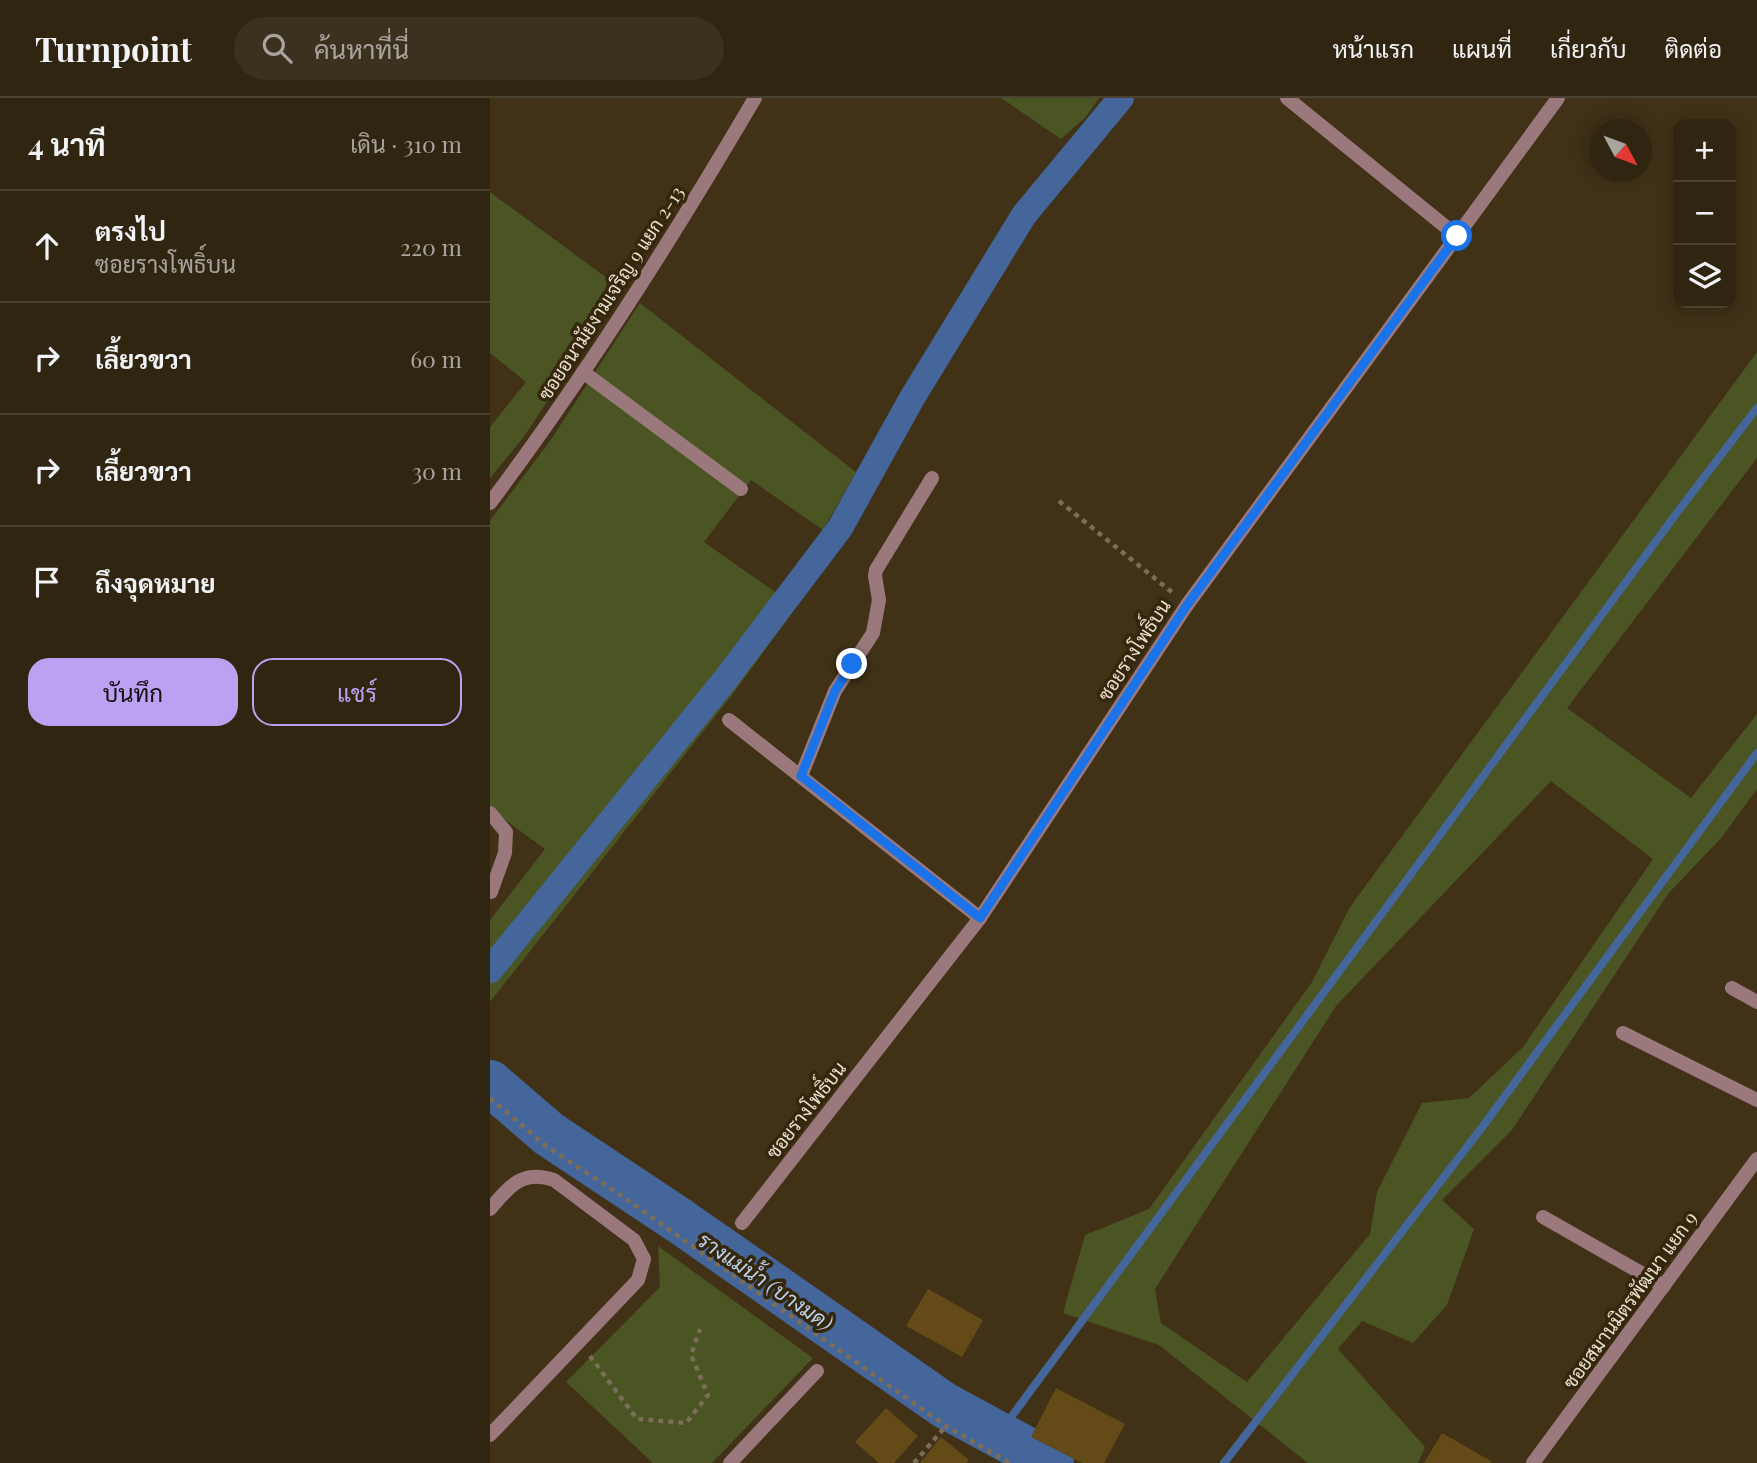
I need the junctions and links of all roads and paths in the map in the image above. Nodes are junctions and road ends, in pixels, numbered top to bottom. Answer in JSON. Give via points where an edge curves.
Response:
{"nodes":[{"id":1,"x":755,"y":98,"type":"edge"},
{"id":2,"x":1287,"y":98,"type":"edge"},
{"id":3,"x":1558,"y":98,"type":"edge"},
{"id":4,"x":1457,"y":236,"type":"junction"},
{"id":5,"x":583,"y":372,"type":"junction"},
{"id":6,"x":932,"y":478,"type":"dead end"},
{"id":7,"x":741,"y":489,"type":"dead end"},
{"id":8,"x":1059,"y":501,"type":"dead end"},
{"id":9,"x":490,"y":503,"type":"edge"},
{"id":10,"x":1187,"y":605,"type":"junction"},
{"id":11,"x":729,"y":720,"type":"dead end"},
{"id":12,"x":801,"y":776,"type":"junction"},
{"id":13,"x":490,"y":813,"type":"edge"},
{"id":14,"x":491,"y":892,"type":"edge"},
{"id":15,"x":980,"y":918,"type":"junction"},
{"id":16,"x":1732,"y":988,"type":"dead end"},
{"id":17,"x":1757,"y":1002,"type":"edge"},
{"id":18,"x":1623,"y":1033,"type":"dead end"},
{"id":19,"x":490,"y":1098,"type":"edge"},
{"id":20,"x":1757,"y":1100,"type":"edge"},
{"id":21,"x":1757,"y":1159,"type":"edge"},
{"id":22,"x":490,"y":1209,"type":"edge"},
{"id":23,"x":1543,"y":1217,"type":"dead end"},
{"id":24,"x":742,"y":1223,"type":"dead end"},
{"id":25,"x":1664,"y":1286,"type":"junction"},
{"id":26,"x":700,"y":1329,"type":"dead end"},
{"id":27,"x":577,"y":1343,"type":"junction"},
{"id":28,"x":817,"y":1371,"type":"dead end"},
{"id":29,"x":946,"y":1426,"type":"junction"},
{"id":30,"x":490,"y":1435,"type":"edge"},
{"id":31,"x":730,"y":1463,"type":"edge"},
{"id":32,"x":914,"y":1463,"type":"edge"},
{"id":33,"x":1010,"y":1463,"type":"edge"},
{"id":34,"x":1533,"y":1463,"type":"edge"}],
"edges":[{"from":1,"to":5,"type":"street","name":"ซอยอนามัยงามเจริญ 9 แยก 2-13","via":[[681,224]]},
{"from":2,"to":4,"type":"street"},
{"from":3,"to":4,"type":"street","name":"ซอยรางโพธิ์บน"},
{"from":4,"to":10,"type":"street","name":"ซอยรางโพธิ์บน"},
{"from":5,"to":7,"type":"street"},
{"from":5,"to":9,"type":"street","name":"ซอยอนามัยงามเจริญ 9 แยก 2-13"},
{"from":6,"to":12,"type":"street","via":[[876,570],[879,600],[873,633],[835,691]]},
{"from":8,"to":10,"type":"path"},
{"from":10,"to":15,"type":"street","name":"ซอยรางโพธิ์บน"},
{"from":11,"to":12,"type":"street"},
{"from":12,"to":15,"type":"street"},
{"from":13,"to":14,"type":"street","via":[[506,832],[505,853]]},
{"from":15,"to":24,"type":"street","name":"ซอยรางโพธิ์บน"},
{"from":16,"to":17,"type":"street"},
{"from":18,"to":20,"type":"street"},
{"from":19,"to":29,"type":"path","via":[[546,1146]]},
{"from":21,"to":25,"type":"street","name":"ซอยสมานมิตรพัฒนา แยก 9"},
{"from":22,"to":27,"type":"street","via":[[517,1181],[544,1177],[634,1240],[644,1259],[638,1280]]},
{"from":23,"to":25,"type":"street"},
{"from":25,"to":34,"type":"street","name":"ซอยสมานมิตรพัฒนา แยก 9"},
{"from":26,"to":27,"type":"path","via":[[691,1354],[708,1395],[686,1423],[637,1419]]},
{"from":27,"to":30,"type":"street"},
{"from":28,"to":31,"type":"street"},
{"from":29,"to":32,"type":"path"},
{"from":29,"to":33,"type":"path"}]}
